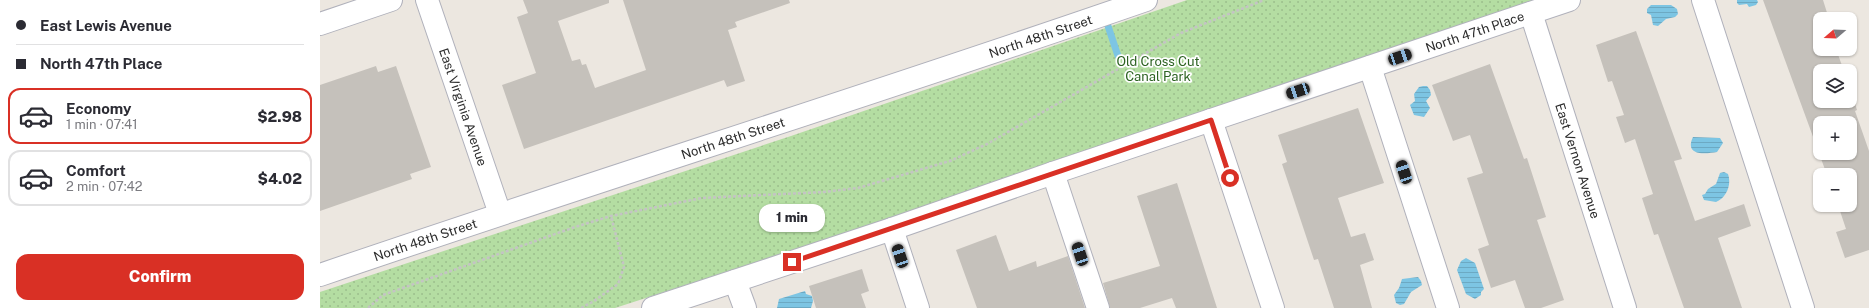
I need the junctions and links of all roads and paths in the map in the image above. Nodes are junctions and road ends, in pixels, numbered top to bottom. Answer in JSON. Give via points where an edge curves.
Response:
{"nodes":[{"id":1,"x":391,"y":0,"type":"edge"},
{"id":2,"x":427,"y":0,"type":"edge"},
{"id":3,"x":1146,"y":0,"type":"edge"},
{"id":4,"x":1264,"y":0,"type":"edge"},
{"id":5,"x":1569,"y":0,"type":"edge"},
{"id":6,"x":1702,"y":0,"type":"edge"},
{"id":7,"x":1531,"y":13,"type":"junction"},
{"id":8,"x":320,"y":24,"type":"edge"},
{"id":9,"x":1370,"y":67,"type":"junction"},
{"id":10,"x":1211,"y":120,"type":"junction"},
{"id":11,"x":1053,"y":173,"type":"junction"},
{"id":12,"x":500,"y":214,"type":"junction"},
{"id":13,"x":611,"y":216,"type":"junction"},
{"id":14,"x":892,"y":229,"type":"junction"},
{"id":15,"x":320,"y":275,"type":"edge"},
{"id":16,"x":735,"y":281,"type":"junction"},
{"id":17,"x":368,"y":308,"type":"edge"},
{"id":18,"x":581,"y":308,"type":"edge"},
{"id":19,"x":653,"y":308,"type":"edge"},
{"id":20,"x":745,"y":308,"type":"edge"},
{"id":21,"x":918,"y":308,"type":"edge"},
{"id":22,"x":1098,"y":308,"type":"edge"},
{"id":23,"x":1273,"y":308,"type":"edge"},
{"id":24,"x":1448,"y":308,"type":"edge"},
{"id":25,"x":1625,"y":308,"type":"edge"},
{"id":26,"x":1803,"y":308,"type":"edge"}],
"edges":[{"from":1,"to":8,"type":"street"},
{"from":2,"to":12,"type":"street","name":"East Virginia Avenue"},
{"from":3,"to":12,"type":"street","name":"North 48th Street"},
{"from":4,"to":13,"type":"path","via":[[1181,33],[987,144],[950,161],[858,188],[702,198]]},
{"from":5,"to":7,"type":"street","name":"North 47th Place"},
{"from":6,"to":26,"type":"street"},
{"from":7,"to":9,"type":"street","name":"North 47th Place"},
{"from":7,"to":25,"type":"street","name":"East Vernon Avenue"},
{"from":9,"to":10,"type":"street","name":"North 47th Place"},
{"from":9,"to":24,"type":"street"},
{"from":10,"to":11,"type":"street","name":"North 47th Place"},
{"from":10,"to":23,"type":"street"},
{"from":11,"to":14,"type":"street","name":"North 47th Place"},
{"from":11,"to":22,"type":"street"},
{"from":12,"to":15,"type":"street","name":"North 48th Street"},
{"from":13,"to":17,"type":"path","via":[[383,295]]},
{"from":13,"to":18,"type":"path","via":[[624,267],[618,284]]},
{"from":14,"to":16,"type":"street","name":"North 47th Place"},
{"from":14,"to":21,"type":"street"},
{"from":16,"to":19,"type":"street","name":"North 47th Place"},
{"from":16,"to":20,"type":"street"}]}
